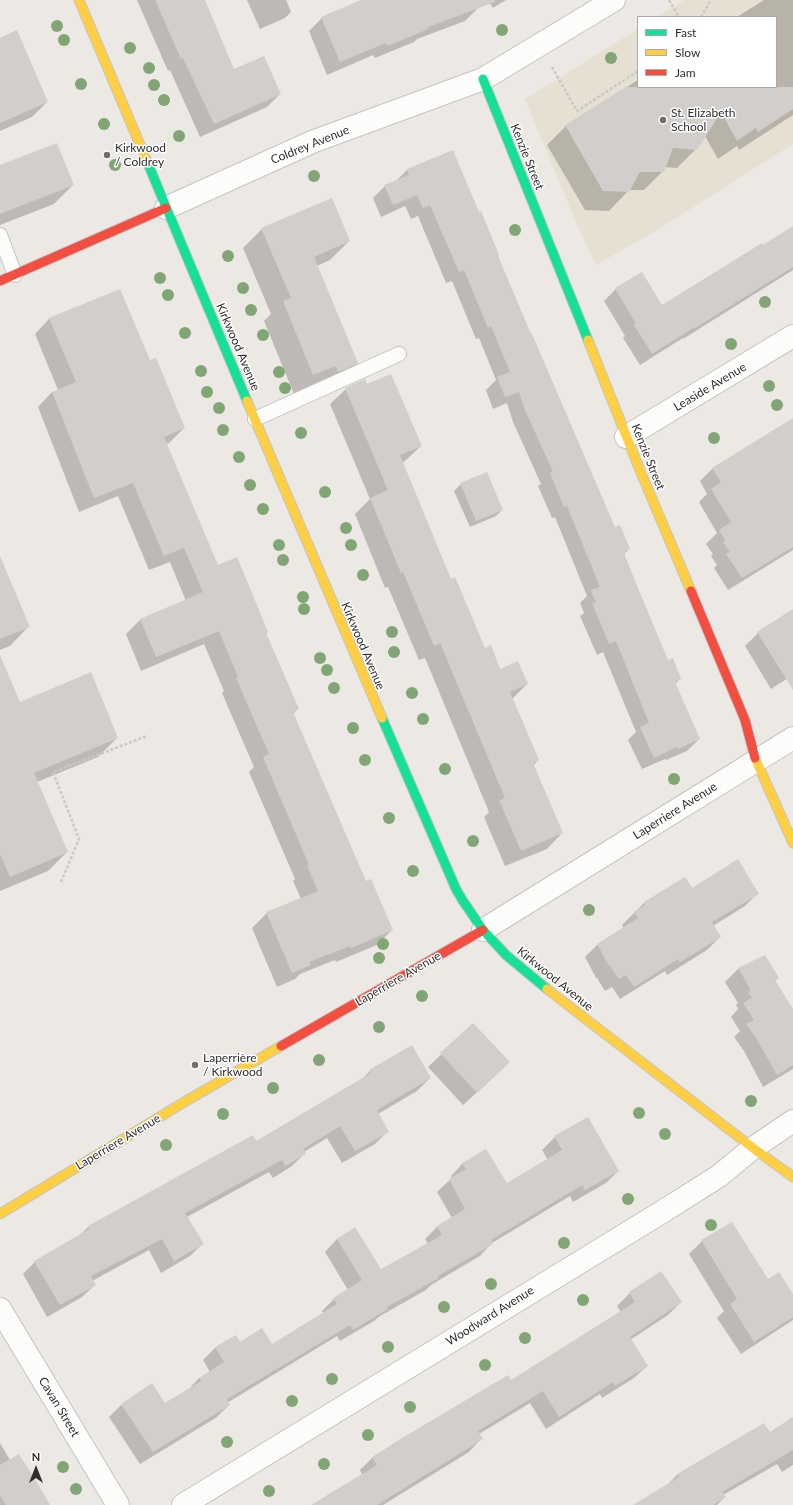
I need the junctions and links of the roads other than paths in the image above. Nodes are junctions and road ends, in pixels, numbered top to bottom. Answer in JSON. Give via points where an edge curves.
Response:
{"nodes":[{"id":1,"x":79,"y":0,"type":"edge"},
{"id":2,"x":614,"y":0,"type":"edge"},
{"id":3,"x":483,"y":79,"type":"junction"},
{"id":4,"x":166,"y":208,"type":"junction"},
{"id":5,"x":0,"y":235,"type":"edge"},
{"id":6,"x":15,"y":275,"type":"junction"},
{"id":7,"x":0,"y":281,"type":"edge"},
{"id":8,"x":793,"y":336,"type":"edge"},
{"id":9,"x":399,"y":354,"type":"dead end"},
{"id":10,"x":255,"y":420,"type":"junction"},
{"id":11,"x":626,"y":437,"type":"junction"},
{"id":12,"x":793,"y":738,"type":"edge"},
{"id":13,"x":756,"y":761,"type":"junction"},
{"id":14,"x":793,"y":843,"type":"edge"},
{"id":15,"x":483,"y":930,"type":"junction"},
{"id":16,"x":793,"y":1121,"type":"edge"},
{"id":17,"x":753,"y":1148,"type":"junction"},
{"id":18,"x":793,"y":1177,"type":"edge"},
{"id":19,"x":0,"y":1214,"type":"edge"},
{"id":20,"x":0,"y":1309,"type":"edge"},
{"id":21,"x":118,"y":1505,"type":"edge"},
{"id":22,"x":183,"y":1505,"type":"edge"}],
"edges":[{"from":1,"to":4,"type":"street","name":"Kirkwood Avenue"},
{"from":2,"to":3,"type":"street","name":"Coldrey Avenue"},
{"from":3,"to":4,"type":"street","name":"Coldrey Avenue","via":[[312,142]]},
{"from":3,"to":11,"type":"street","name":"Kenzie Street"},
{"from":4,"to":6,"type":"street","name":"Coldrey Avenue"},
{"from":4,"to":10,"type":"street","name":"Kirkwood Avenue"},
{"from":5,"to":6,"type":"lane"},
{"from":6,"to":7,"type":"street","name":"Coldrey Avenue"},
{"from":8,"to":11,"type":"street","name":"Leaside Avenue"},
{"from":9,"to":10,"type":"lane"},
{"from":10,"to":15,"type":"street","name":"Kirkwood Avenue","via":[[456,889]]},
{"from":11,"to":13,"type":"street","name":"Kenzie Street","via":[[744,720]]},
{"from":12,"to":13,"type":"street","name":"Laperriere Avenue"},
{"from":13,"to":14,"type":"street","name":"Kenzie Street"},
{"from":13,"to":15,"type":"street","name":"Laperriere Avenue"},
{"from":15,"to":17,"type":"street","name":"Kirkwood Avenue","via":[[530,977]]},
{"from":15,"to":19,"type":"street","name":"Laperriere Avenue","via":[[186,1101]]},
{"from":16,"to":17,"type":"street","name":"Woodward Avenue"},
{"from":17,"to":18,"type":"street","name":"Kirkwood Avenue"},
{"from":17,"to":22,"type":"street","name":"Woodward Avenue","via":[[719,1176],[662,1212]]},
{"from":20,"to":21,"type":"street","name":"Cavan Street"}]}
